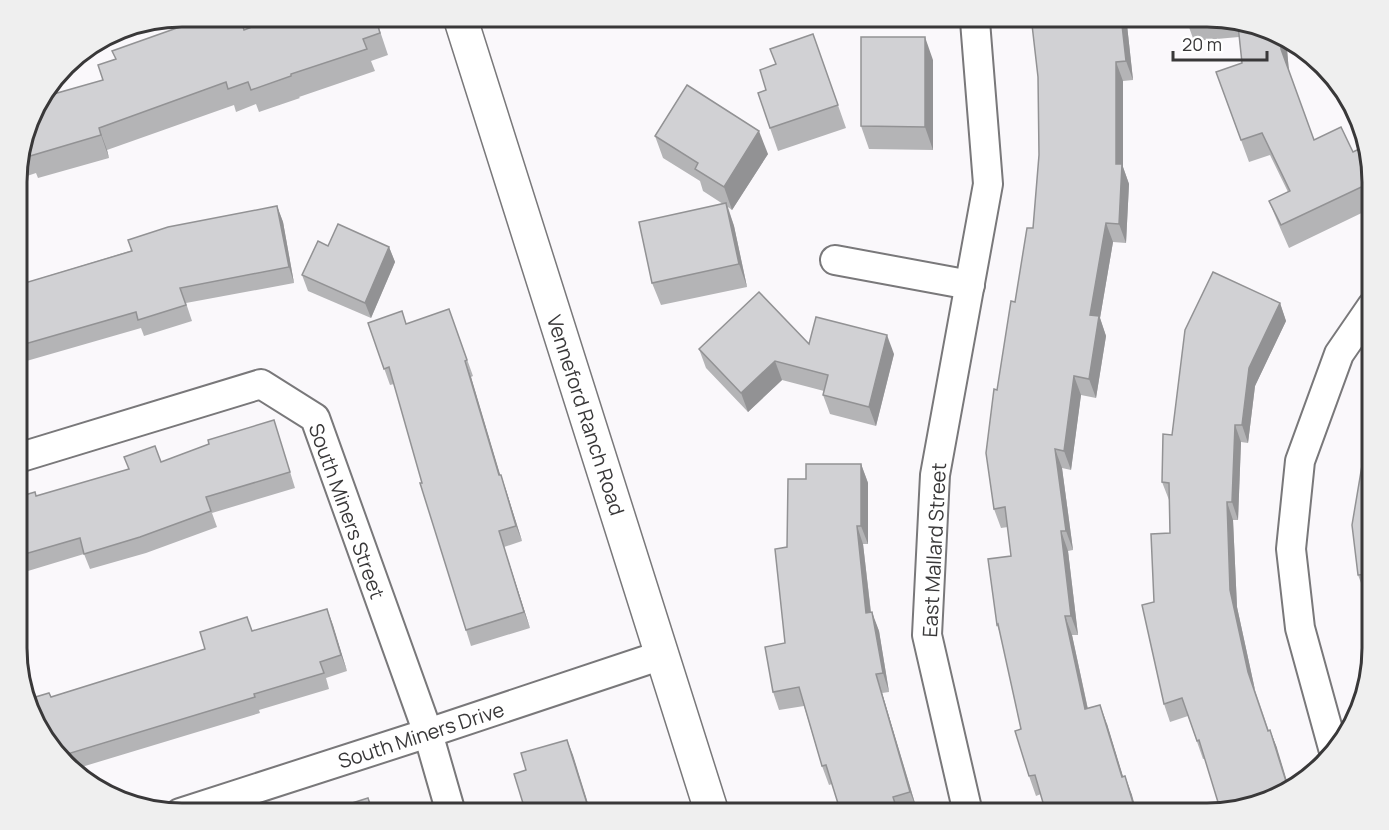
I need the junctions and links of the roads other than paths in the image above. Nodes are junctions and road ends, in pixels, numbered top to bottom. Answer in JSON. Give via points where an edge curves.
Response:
{"nodes":[{"id":1,"x":463,"y":27,"type":"edge"},
{"id":2,"x":975,"y":27,"type":"edge"},
{"id":3,"x":835,"y":260,"type":"dead end"},
{"id":4,"x":970,"y":285,"type":"junction"},
{"id":5,"x":1362,"y":321,"type":"edge"},
{"id":6,"x":27,"y":455,"type":"edge"},
{"id":7,"x":662,"y":656,"type":"junction"},
{"id":8,"x":428,"y":733,"type":"junction"},
{"id":9,"x":1332,"y":740,"type":"edge"},
{"id":10,"x":211,"y":803,"type":"edge"},
{"id":11,"x":448,"y":803,"type":"edge"},
{"id":12,"x":709,"y":803,"type":"edge"},
{"id":13,"x":966,"y":803,"type":"edge"}],
"edges":[{"from":1,"to":7,"type":"street","name":"Venneford Ranch Road"},
{"from":2,"to":4,"type":"street","name":"East Mallard Street","via":[[988,184]]},
{"from":3,"to":4,"type":"street"},
{"from":4,"to":13,"type":"street","name":"East Mallard Street","via":[[935,475],[927,635]]},
{"from":5,"to":9,"type":"street","via":[[1339,354],[1300,461],[1291,549],[1300,628]]},
{"from":6,"to":8,"type":"street","name":"South Miners Street","via":[[261,384],[315,418]]},
{"from":7,"to":8,"type":"street","name":"South Miners Drive"},
{"from":7,"to":12,"type":"street","name":"Venneford Ranch Road"},
{"from":8,"to":10,"type":"street","name":"South Miners Drive"},
{"from":8,"to":11,"type":"street","name":"South Miners Street"}]}
